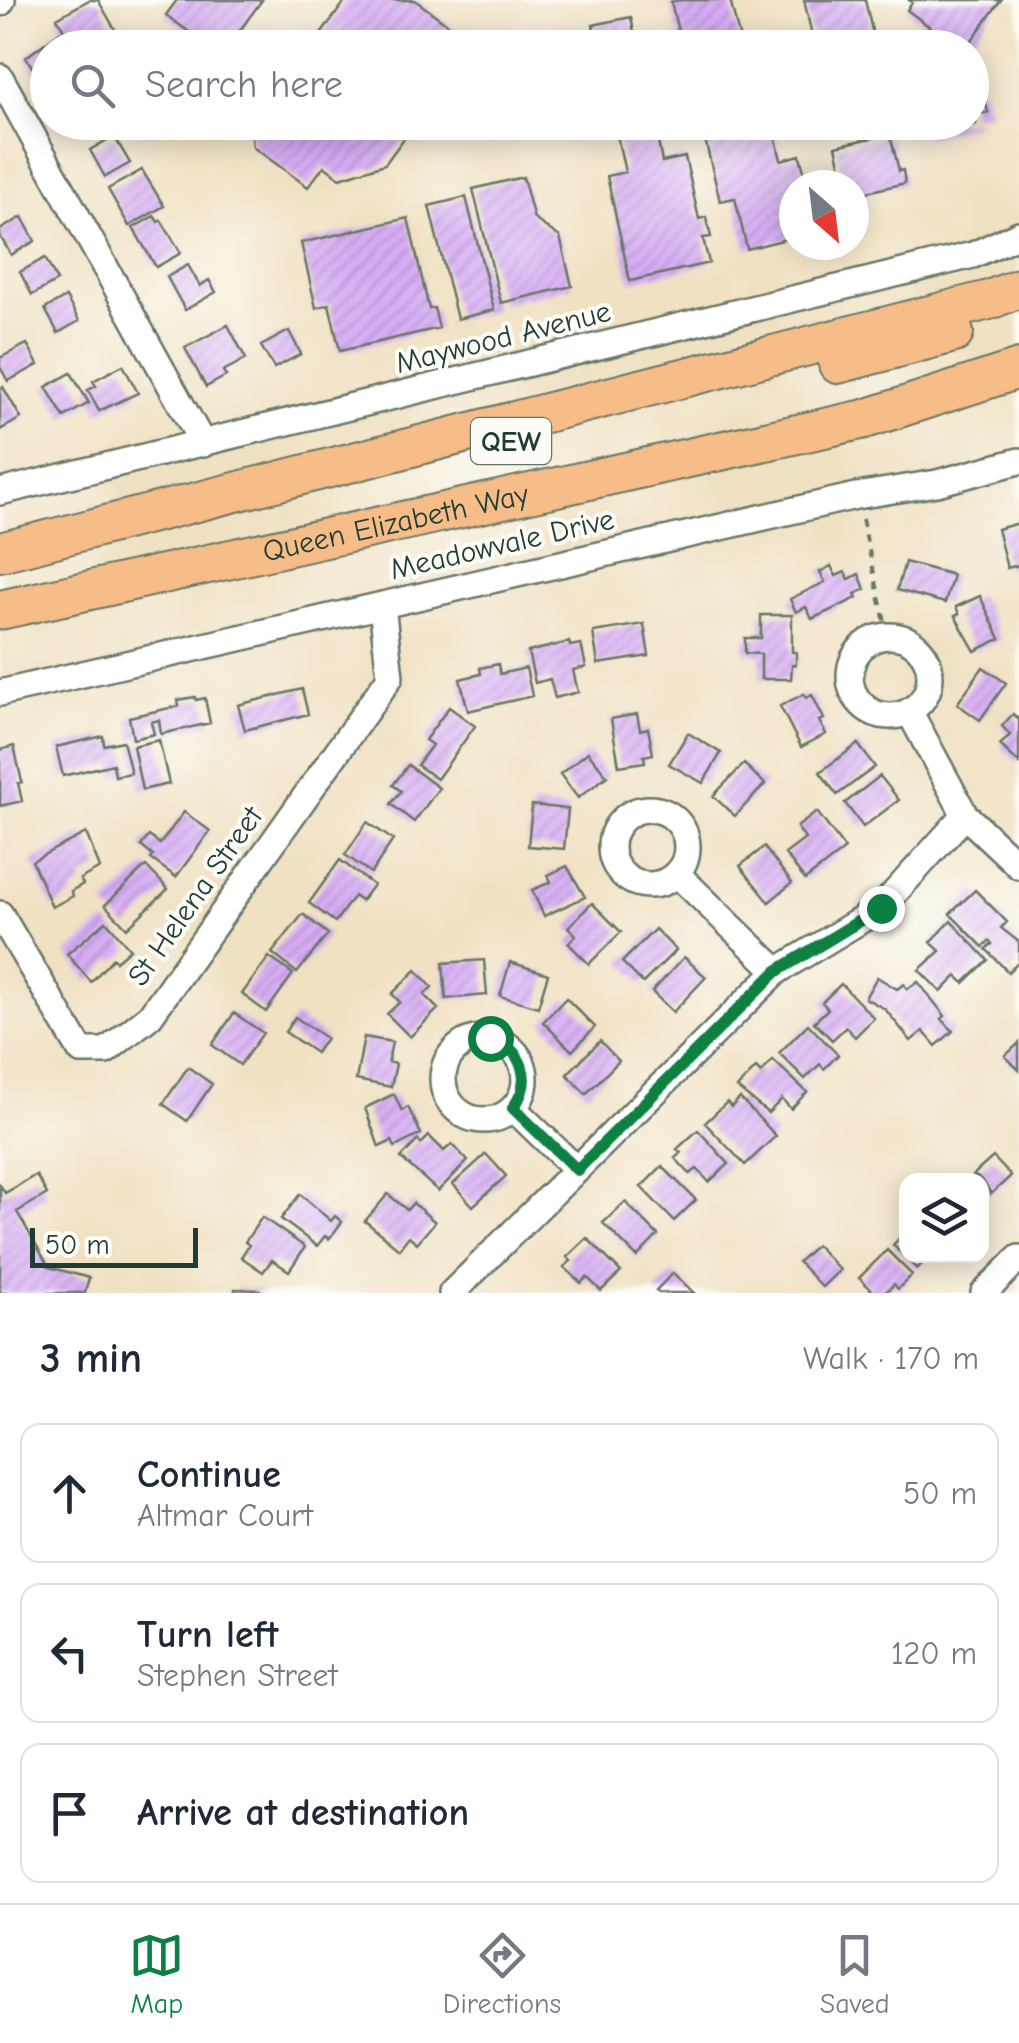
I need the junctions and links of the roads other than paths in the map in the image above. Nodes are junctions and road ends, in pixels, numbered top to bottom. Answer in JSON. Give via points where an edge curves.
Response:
{"nodes":[{"id":1,"x":0,"y":77,"type":"edge"},
{"id":2,"x":30,"y":132,"type":"edge"},
{"id":3,"x":35,"y":140,"type":"edge"},
{"id":4,"x":1019,"y":234,"type":"edge"},
{"id":5,"x":1019,"y":288,"type":"edge"},
{"id":6,"x":1019,"y":314,"type":"edge"},
{"id":7,"x":1019,"y":369,"type":"edge"},
{"id":8,"x":1019,"y":390,"type":"edge"},
{"id":9,"x":865,"y":418,"type":"junction"},
{"id":10,"x":202,"y":444,"type":"junction"},
{"id":11,"x":1019,"y":461,"type":"edge"},
{"id":12,"x":0,"y":492,"type":"edge"},
{"id":13,"x":0,"y":553,"type":"edge"},
{"id":14,"x":382,"y":605,"type":"junction"},
{"id":15,"x":0,"y":610,"type":"edge"},
{"id":16,"x":0,"y":693,"type":"edge"},
{"id":17,"x":909,"y":711,"type":"junction"},
{"id":18,"x":965,"y":815,"type":"junction"},
{"id":19,"x":1019,"y":866,"type":"edge"},
{"id":20,"x":677,"y":874,"type":"dead end"},
{"id":21,"x":0,"y":914,"type":"edge"},
{"id":22,"x":777,"y":971,"type":"junction"},
{"id":23,"x":513,"y":1108,"type":"dead end"},
{"id":24,"x":577,"y":1170,"type":"junction"},
{"id":25,"x":1019,"y":1258,"type":"edge"},
{"id":26,"x":452,"y":1293,"type":"edge"},
{"id":27,"x":984,"y":1293,"type":"edge"}],
"edges":[{"from":1,"to":2,"type":"street"},
{"from":3,"to":10,"type":"street"},
{"from":4,"to":10,"type":"street","name":"Maywood Avenue","via":[[972,255]]},
{"from":5,"to":13,"type":"highway"},
{"from":6,"to":13,"type":"highway","name":"Queen Elizabeth Way","number":"QEW","via":[[554,431]]},
{"from":7,"to":9,"type":"highway","name":"Queen Elizabeth Way","number":"QEW"},
{"from":8,"to":9,"type":"highway"},
{"from":9,"to":15,"type":"highway","name":"Queen Elizabeth Way","number":"QEW"},
{"from":10,"to":12,"type":"street","name":"Maywood Avenue"},
{"from":11,"to":14,"type":"street","name":"Meadowvale Drive"},
{"from":14,"to":16,"type":"street","name":"Meadowvale Drive"},
{"from":14,"to":21,"type":"street","name":"St Helena Street","via":[[390,677],[150,1016],[106,1050],[81,1051]]},
{"from":17,"to":17,"type":"street","via":[[927,692],[928,666],[914,644],[888,636],[864,646],[850,681],[861,704],[884,716]]},
{"from":17,"to":18,"type":"street"},
{"from":18,"to":19,"type":"street"},
{"from":18,"to":22,"type":"street","via":[[881,908]]},
{"from":20,"to":22,"type":"street"},
{"from":22,"to":24,"type":"street"},
{"from":23,"to":24,"type":"street"},
{"from":24,"to":26,"type":"street"},
{"from":25,"to":27,"type":"street"}]}
